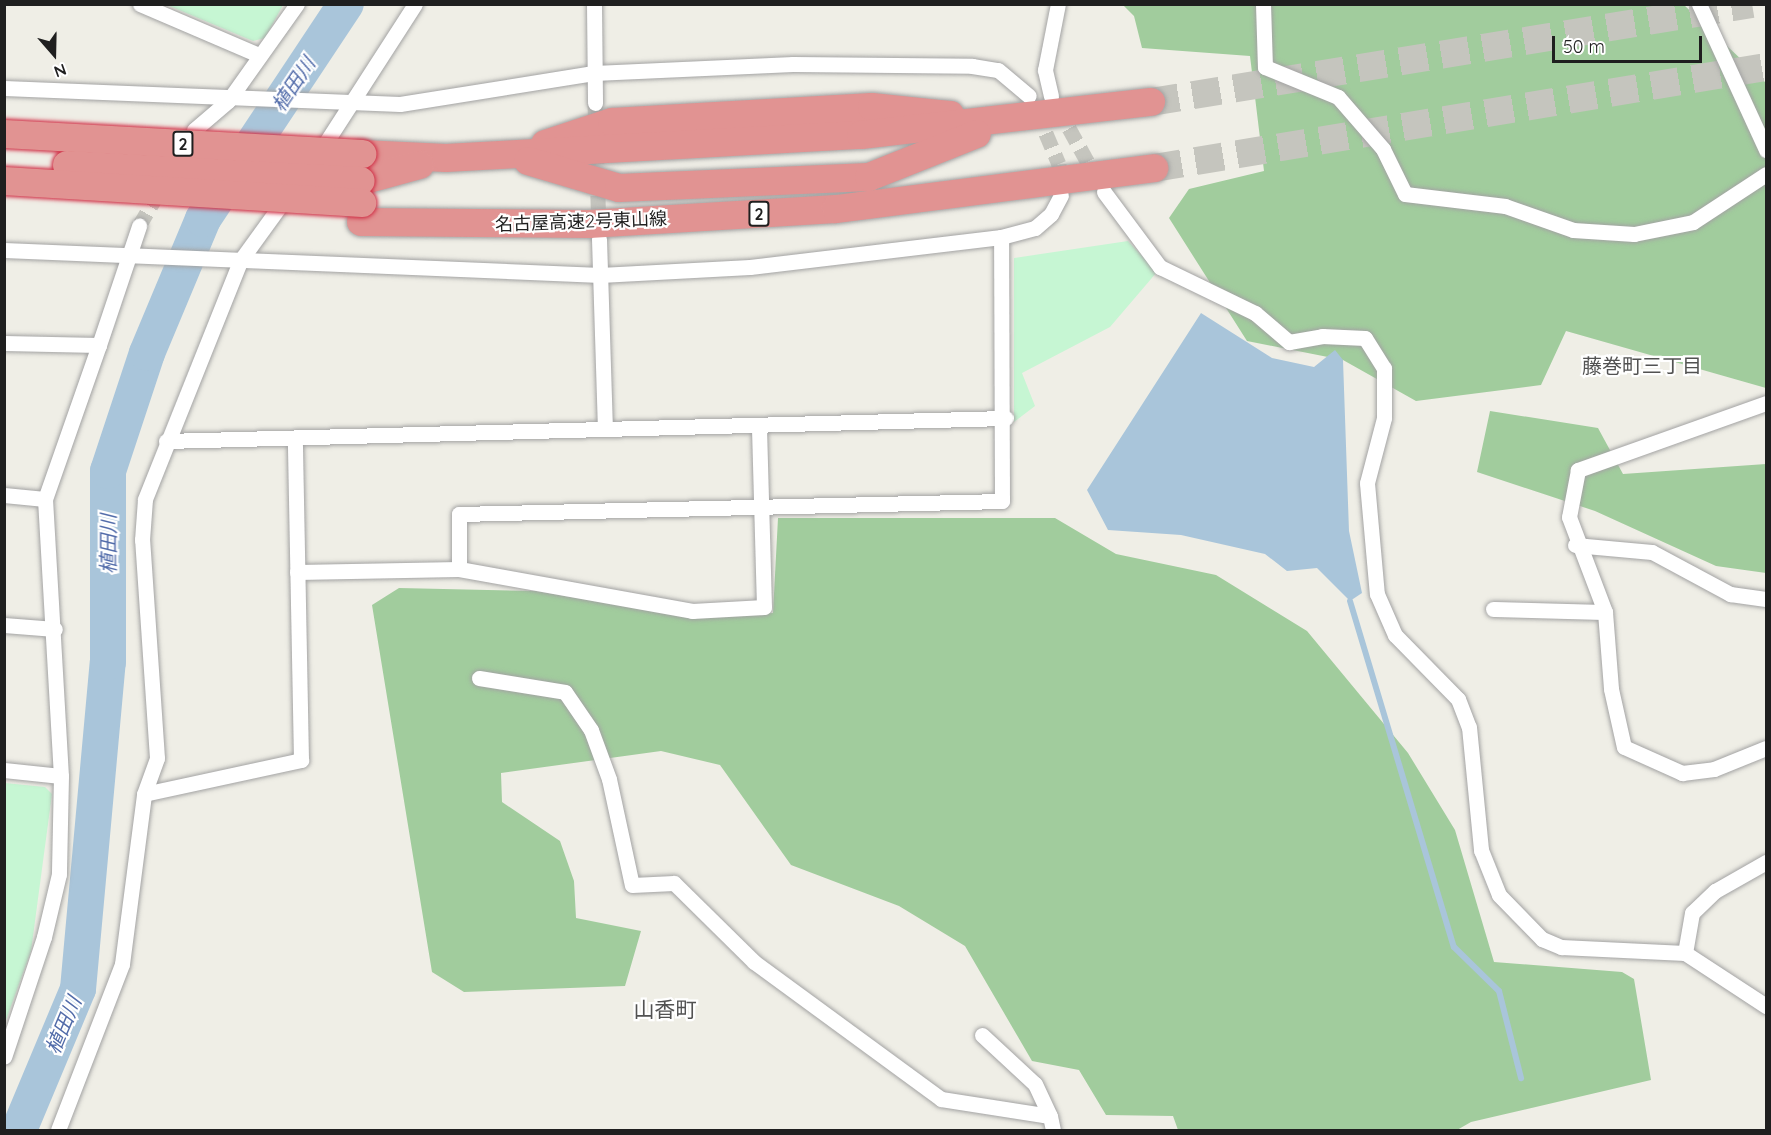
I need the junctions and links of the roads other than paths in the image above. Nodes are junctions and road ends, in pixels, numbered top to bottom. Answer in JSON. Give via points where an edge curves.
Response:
{"nodes":[{"id":1,"x":140,"y":4,"type":"edge"},
{"id":2,"x":297,"y":4,"type":"edge"},
{"id":3,"x":415,"y":4,"type":"edge"},
{"id":4,"x":594,"y":4,"type":"edge"},
{"id":5,"x":1058,"y":4,"type":"edge"},
{"id":6,"x":1263,"y":4,"type":"edge"},
{"id":7,"x":1699,"y":4,"type":"edge"},
{"id":8,"x":259,"y":55,"type":"junction"},
{"id":9,"x":1045,"y":70,"type":"junction"},
{"id":10,"x":594,"y":73,"type":"junction"},
{"id":11,"x":4,"y":88,"type":"edge"},
{"id":12,"x":1051,"y":96,"type":"tunnel mouth"},
{"id":13,"x":228,"y":101,"type":"junction"},
{"id":14,"x":1151,"y":102,"type":"tunnel mouth"},
{"id":15,"x":595,"y":103,"type":"tunnel mouth"},
{"id":16,"x":354,"y":104,"type":"junction"},
{"id":17,"x":1009,"y":122,"type":"junction"},
{"id":18,"x":194,"y":130,"type":"dead end"},
{"id":19,"x":4,"y":134,"type":"edge"},
{"id":20,"x":1767,"y":150,"type":"edge"},
{"id":21,"x":509,"y":155,"type":"junction"},
{"id":22,"x":4,"y":162,"type":"edge"},
{"id":23,"x":1154,"y":168,"type":"tunnel mouth"},
{"id":24,"x":1767,"y":174,"type":"edge"},
{"id":25,"x":4,"y":181,"type":"edge"},
{"id":26,"x":361,"y":190,"type":"junction"},
{"id":27,"x":1104,"y":192,"type":"tunnel mouth"},
{"id":28,"x":1061,"y":195,"type":"dead end"},
{"id":29,"x":4,"y":201,"type":"edge"},
{"id":30,"x":139,"y":226,"type":"tunnel mouth"},
{"id":31,"x":594,"y":231,"type":"junction"},
{"id":32,"x":1000,"y":237,"type":"junction"},
{"id":33,"x":4,"y":250,"type":"edge"},
{"id":34,"x":129,"y":256,"type":"junction"},
{"id":35,"x":240,"y":261,"type":"junction"},
{"id":36,"x":600,"y":275,"type":"junction"},
{"id":37,"x":4,"y":343,"type":"edge"},
{"id":38,"x":99,"y":345,"type":"junction"},
{"id":39,"x":1767,"y":404,"type":"edge"},
{"id":40,"x":1006,"y":418,"type":"junction"},
{"id":41,"x":759,"y":427,"type":"junction"},
{"id":42,"x":605,"y":429,"type":"junction"},
{"id":43,"x":295,"y":438,"type":"junction"},
{"id":44,"x":166,"y":441,"type":"junction"},
{"id":45,"x":4,"y":495,"type":"edge"},
{"id":46,"x":45,"y":499,"type":"junction"},
{"id":47,"x":761,"y":507,"type":"junction"},
{"id":48,"x":1575,"y":545,"type":"junction"},
{"id":49,"x":459,"y":568,"type":"junction"},
{"id":50,"x":297,"y":572,"type":"junction"},
{"id":51,"x":1767,"y":599,"type":"edge"},
{"id":52,"x":1493,"y":609,"type":"dead end"},
{"id":53,"x":1605,"y":612,"type":"junction"},
{"id":54,"x":4,"y":625,"type":"edge"},
{"id":55,"x":55,"y":629,"type":"junction"},
{"id":56,"x":479,"y":678,"type":"dead end"},
{"id":57,"x":1767,"y":748,"type":"edge"},
{"id":58,"x":4,"y":770,"type":"edge"},
{"id":59,"x":61,"y":776,"type":"junction"},
{"id":60,"x":144,"y":794,"type":"junction"},
{"id":61,"x":1767,"y":862,"type":"edge"},
{"id":62,"x":1685,"y":953,"type":"junction"},
{"id":63,"x":1767,"y":1006,"type":"edge"},
{"id":64,"x":982,"y":1035,"type":"dead end"},
{"id":65,"x":4,"y":1057,"type":"edge"},
{"id":66,"x":1052,"y":1123,"type":"edge"},
{"id":67,"x":58,"y":1131,"type":"edge"}],
"edges":[{"from":1,"to":8,"type":"street"},
{"from":2,"to":8,"type":"street"},
{"from":3,"to":16,"type":"street"},
{"from":4,"to":10,"type":"street"},
{"from":5,"to":9,"type":"street"},
{"from":6,"to":24,"type":"street","via":[[1264,67],[1338,97],[1383,149],[1405,194],[1505,206],[1573,230],[1634,234],[1693,222]]},
{"from":7,"to":20,"type":"street"},
{"from":8,"to":13,"type":"street"},
{"from":9,"to":10,"type":"street","via":[[1027,93],[998,70],[972,66],[793,64]]},
{"from":9,"to":12,"type":"street"},
{"from":10,"to":15,"type":"street"},
{"from":10,"to":16,"type":"street","via":[[400,104]]},
{"from":11,"to":13,"type":"street"},
{"from":13,"to":16,"type":"street"},
{"from":13,"to":18,"type":"street"},
{"from":14,"to":17,"type":"highway","number":"2"},
{"from":16,"to":35,"type":"street"},
{"from":17,"to":21,"type":"highway","number":"2"},
{"from":17,"to":21,"type":"highway","via":[[869,177],[619,188]]},
{"from":19,"to":26,"type":"highway","name":"名古屋高速2号東山線","number":"2","bridge":true},
{"from":21,"to":26,"type":"highway","name":"名古屋高速2号東山線","number":"2","via":[[446,158]]},
{"from":22,"to":26,"type":"highway","bridge":true},
{"from":23,"to":31,"type":"highway","name":"名古屋高速2号東山線","number":"2","via":[[836,209]]},
{"from":25,"to":26,"type":"highway","bridge":true},
{"from":26,"to":29,"type":"highway","name":"名古屋高速2号東山線","number":"2"},
{"from":26,"to":31,"type":"highway","name":"名古屋高速2号東山線","number":"2"},
{"from":27,"to":62,"type":"street","via":[[1161,267],[1255,313],[1289,342],[1322,336],[1365,338],[1384,368],[1384,418],[1367,483],[1377,594],[1395,635],[1458,699],[1469,727],[1481,850],[1499,895],[1542,939],[1561,947]]},
{"from":28,"to":32,"type":"street","via":[[1035,228]]},
{"from":30,"to":34,"type":"street"},
{"from":31,"to":36,"type":"street"},
{"from":32,"to":36,"type":"street","via":[[750,267]]},
{"from":32,"to":40,"type":"street"},
{"from":33,"to":34,"type":"street"},
{"from":34,"to":35,"type":"street"},
{"from":34,"to":38,"type":"street"},
{"from":35,"to":36,"type":"street"},
{"from":35,"to":44,"type":"street"},
{"from":36,"to":42,"type":"street"},
{"from":37,"to":38,"type":"street"},
{"from":38,"to":46,"type":"street"},
{"from":39,"to":48,"type":"street","via":[[1578,471],[1569,517]]},
{"from":40,"to":41,"type":"street"},
{"from":40,"to":47,"type":"street","via":[[1002,501]]},
{"from":41,"to":42,"type":"street"},
{"from":41,"to":47,"type":"street"},
{"from":42,"to":43,"type":"street"},
{"from":43,"to":44,"type":"street"},
{"from":43,"to":50,"type":"street"},
{"from":44,"to":60,"type":"street","via":[[143,514],[157,758]]},
{"from":45,"to":46,"type":"street"},
{"from":46,"to":55,"type":"street"},
{"from":47,"to":49,"type":"street","via":[[459,514]]},
{"from":47,"to":49,"type":"street","via":[[764,607],[692,611]]},
{"from":48,"to":51,"type":"street","via":[[1652,552],[1730,594]]},
{"from":48,"to":53,"type":"street"},
{"from":49,"to":50,"type":"street"},
{"from":50,"to":60,"type":"street","via":[[301,760]]},
{"from":52,"to":53,"type":"street"},
{"from":53,"to":57,"type":"street","via":[[1611,688],[1624,747],[1682,773],[1714,769]]},
{"from":54,"to":55,"type":"street"},
{"from":55,"to":59,"type":"street"},
{"from":56,"to":66,"type":"street","via":[[565,692],[591,730],[609,779],[632,885],[674,883],[754,962],[941,1099]]},
{"from":58,"to":59,"type":"street"},
{"from":59,"to":65,"type":"street","via":[[59,874],[44,938]]},
{"from":60,"to":67,"type":"street","via":[[122,964]]},
{"from":61,"to":62,"type":"street","via":[[1714,891],[1692,913]]},
{"from":62,"to":63,"type":"street"},
{"from":64,"to":66,"type":"street","via":[[1035,1084]]}]}
